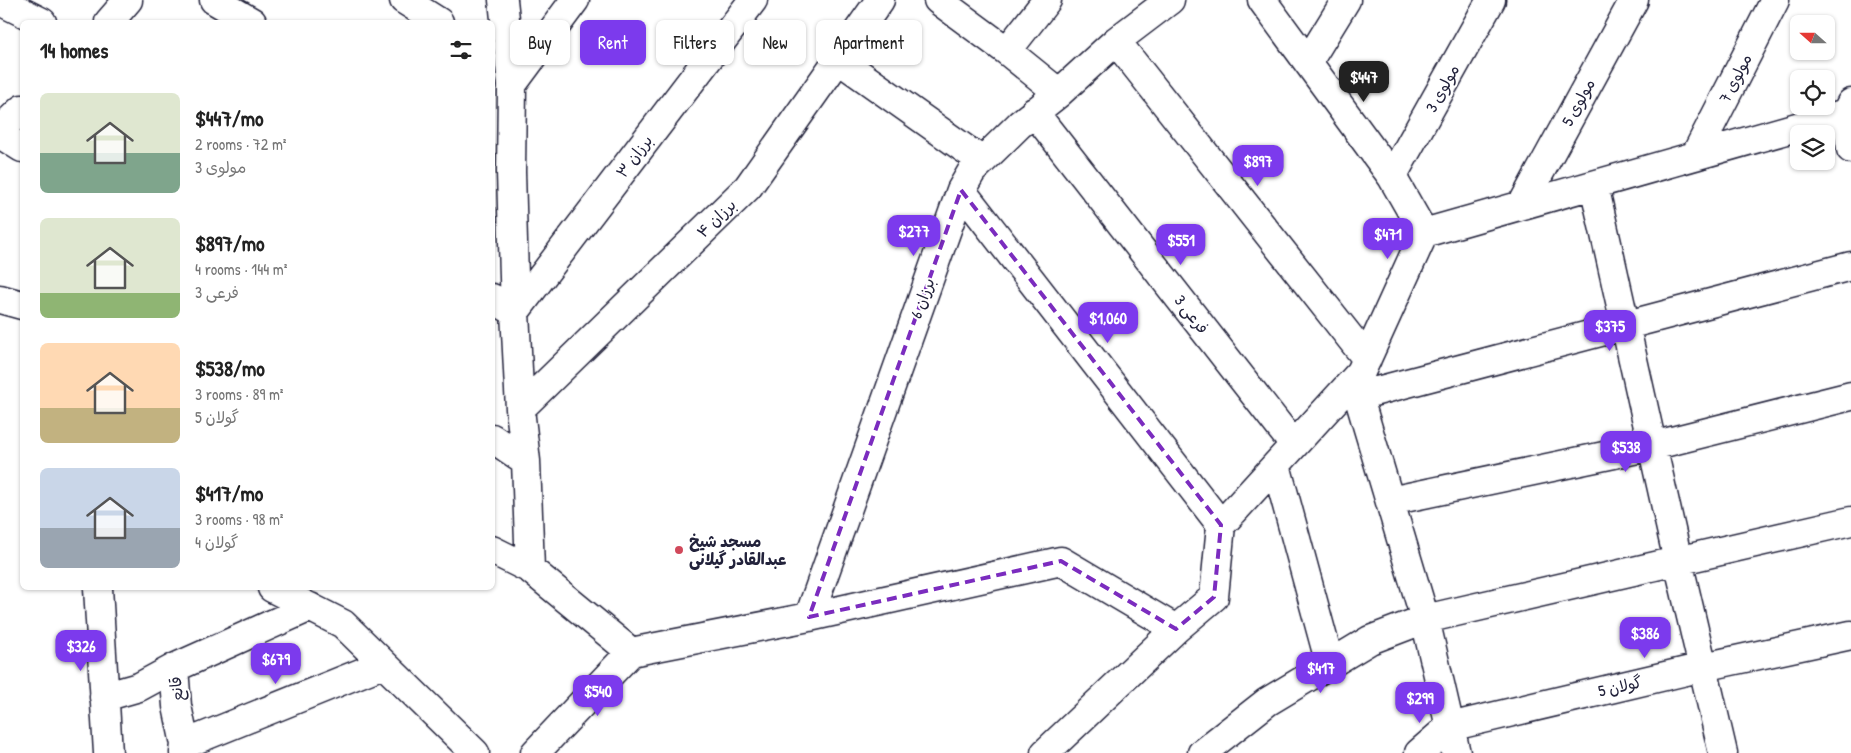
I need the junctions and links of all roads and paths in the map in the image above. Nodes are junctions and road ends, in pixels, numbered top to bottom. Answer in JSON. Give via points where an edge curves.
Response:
{"nodes":[{"id":1,"x":128,"y":0,"type":"edge"},
{"id":2,"x":214,"y":0,"type":"edge"},
{"id":3,"x":404,"y":0,"type":"edge"},
{"id":4,"x":503,"y":0,"type":"edge"},
{"id":5,"x":576,"y":0,"type":"edge"},
{"id":6,"x":753,"y":0,"type":"edge"},
{"id":7,"x":880,"y":0,"type":"edge"},
{"id":8,"x":938,"y":0,"type":"edge"},
{"id":9,"x":1047,"y":0,"type":"edge"},
{"id":10,"x":1170,"y":0,"type":"edge"},
{"id":11,"x":1262,"y":0,"type":"edge"},
{"id":12,"x":1346,"y":0,"type":"edge"},
{"id":13,"x":1491,"y":0,"type":"edge"},
{"id":14,"x":1634,"y":0,"type":"edge"},
{"id":15,"x":1775,"y":0,"type":"edge"},
{"id":16,"x":0,"y":1,"type":"edge"},
{"id":17,"x":38,"y":13,"type":"edge"},
{"id":18,"x":111,"y":20,"type":"edge"},
{"id":19,"x":249,"y":20,"type":"edge"},
{"id":20,"x":436,"y":20,"type":"edge"},
{"id":21,"x":866,"y":20,"type":"edge"},
{"id":22,"x":1116,"y":41,"type":"junction"},
{"id":23,"x":1007,"y":51,"type":"junction"},
{"id":24,"x":1308,"y":62,"type":"junction"},
{"id":25,"x":834,"y":65,"type":"edge"},
{"id":26,"x":846,"y":65,"type":"edge"},
{"id":27,"x":505,"y":70,"type":"edge"},
{"id":28,"x":1059,"y":93,"type":"junction"},
{"id":29,"x":1849,"y":109,"type":"edge"},
{"id":30,"x":20,"y":111,"type":"edge"},
{"id":31,"x":1034,"y":112,"type":"junction"},
{"id":32,"x":0,"y":130,"type":"edge"},
{"id":33,"x":0,"y":134,"type":"edge"},
{"id":34,"x":20,"y":147,"type":"edge"},
{"id":35,"x":1851,"y":149,"type":"edge"},
{"id":36,"x":1695,"y":156,"type":"junction"},
{"id":37,"x":982,"y":161,"type":"junction"},
{"id":38,"x":502,"y":167,"type":"edge"},
{"id":39,"x":1392,"y":177,"type":"junction"},
{"id":40,"x":1594,"y":185,"type":"junction"},
{"id":41,"x":961,"y":190,"type":"junction"},
{"id":42,"x":1522,"y":205,"type":"junction"},
{"id":43,"x":1424,"y":233,"type":"junction"},
{"id":44,"x":1851,"y":266,"type":"edge"},
{"id":45,"x":0,"y":299,"type":"edge"},
{"id":46,"x":20,"y":304,"type":"edge"},
{"id":47,"x":504,"y":305,"type":"edge"},
{"id":48,"x":1626,"y":326,"type":"junction"},
{"id":49,"x":1362,"y":376,"type":"junction"},
{"id":50,"x":1851,"y":396,"type":"edge"},
{"id":51,"x":520,"y":409,"type":"junction"},
{"id":52,"x":495,"y":440,"type":"edge"},
{"id":53,"x":1294,"y":445,"type":"junction"},
{"id":54,"x":1652,"y":446,"type":"junction"},
{"id":55,"x":526,"y":460,"type":"junction"},
{"id":56,"x":1276,"y":465,"type":"junction"},
{"id":57,"x":1390,"y":501,"type":"junction"},
{"id":58,"x":1851,"y":521,"type":"edge"},
{"id":59,"x":1221,"y":525,"type":"junction"},
{"id":60,"x":495,"y":552,"type":"edge"},
{"id":61,"x":1678,"y":561,"type":"junction"},
{"id":62,"x":530,"y":569,"type":"junction"},
{"id":63,"x":98,"y":590,"type":"edge"},
{"id":64,"x":276,"y":590,"type":"edge"},
{"id":65,"x":310,"y":607,"type":"junction"},
{"id":66,"x":809,"y":617,"type":"junction"},
{"id":67,"x":1425,"y":619,"type":"junction"},
{"id":68,"x":1176,"y":630,"type":"junction"},
{"id":69,"x":1851,"y":635,"type":"edge"},
{"id":70,"x":631,"y":652,"type":"junction"},
{"id":71,"x":384,"y":664,"type":"junction"},
{"id":72,"x":1330,"y":664,"type":"junction"},
{"id":73,"x":1703,"y":667,"type":"junction"},
{"id":74,"x":174,"y":668,"type":"junction"},
{"id":75,"x":104,"y":696,"type":"junction"},
{"id":76,"x":1449,"y":727,"type":"junction"},
{"id":77,"x":185,"y":749,"type":"edge"},
{"id":78,"x":108,"y":753,"type":"edge"},
{"id":79,"x":475,"y":753,"type":"edge"},
{"id":80,"x":535,"y":753,"type":"edge"},
{"id":81,"x":1044,"y":753,"type":"edge"},
{"id":82,"x":1202,"y":753,"type":"edge"},
{"id":83,"x":1419,"y":753,"type":"edge"},
{"id":84,"x":1456,"y":753,"type":"edge"},
{"id":85,"x":1723,"y":753,"type":"edge"}],
"edges":[{"from":1,"to":18,"type":"street"},
{"from":2,"to":19,"type":"street"},
{"from":3,"to":20,"type":"street"},
{"from":4,"to":27,"type":"street"},
{"from":5,"to":27,"type":"street"},
{"from":6,"to":47,"type":"street","name":"برزان ۳"},
{"from":7,"to":21,"type":"street","name":"برزان ۴"},
{"from":8,"to":23,"type":"street"},
{"from":9,"to":23,"type":"street"},
{"from":10,"to":22,"type":"street","name":"برزان 6"},
{"from":11,"to":24,"type":"street"},
{"from":12,"to":24,"type":"street"},
{"from":13,"to":39,"type":"street","name":"مولوی 3"},
{"from":14,"to":42,"type":"street","name":"مولوی 5"},
{"from":15,"to":36,"type":"street","name":"مولوی 7"},
{"from":16,"to":17,"type":"street"},
{"from":22,"to":28,"type":"street","name":"برزان 6"},
{"from":22,"to":49,"type":"street"},
{"from":23,"to":28,"type":"street"},
{"from":24,"to":39,"type":"street"},
{"from":25,"to":51,"type":"street","name":"برزان ۴","via":[[748,187]]},
{"from":26,"to":37,"type":"street"},
{"from":27,"to":38,"type":"street"},
{"from":28,"to":31,"type":"street","name":"برزان 6"},
{"from":29,"to":35,"type":"street"},
{"from":29,"to":36,"type":"street"},
{"from":30,"to":32,"type":"street"},
{"from":31,"to":37,"type":"street","name":"برزان 6"},
{"from":31,"to":53,"type":"street","name":"فرعی 3"},
{"from":33,"to":34,"type":"street"},
{"from":36,"to":40,"type":"street"},
{"from":37,"to":41,"type":"street","name":"برزان 6"},
{"from":38,"to":47,"type":"street"},
{"from":39,"to":43,"type":"street"},
{"from":40,"to":42,"type":"street"},
{"from":40,"to":48,"type":"street"},
{"from":41,"to":59,"type":"street"},
{"from":41,"to":66,"type":"street","name":"برزان 6"},
{"from":42,"to":43,"type":"street"},
{"from":43,"to":49,"type":"street"},
{"from":44,"to":48,"type":"street"},
{"from":45,"to":46,"type":"street"},
{"from":47,"to":51,"type":"street"},
{"from":48,"to":49,"type":"street"},
{"from":48,"to":54,"type":"street"},
{"from":49,"to":53,"type":"street"},
{"from":49,"to":57,"type":"street"},
{"from":50,"to":54,"type":"street"},
{"from":51,"to":55,"type":"street"},
{"from":52,"to":55,"type":"street"},
{"from":53,"to":56,"type":"street"},
{"from":54,"to":57,"type":"street"},
{"from":54,"to":61,"type":"street"},
{"from":55,"to":62,"type":"street"},
{"from":56,"to":59,"type":"street"},
{"from":56,"to":72,"type":"street"},
{"from":57,"to":67,"type":"street"},
{"from":58,"to":61,"type":"street"},
{"from":59,"to":68,"type":"street","via":[[1214,597]]},
{"from":60,"to":62,"type":"street"},
{"from":61,"to":67,"type":"street"},
{"from":61,"to":73,"type":"street"},
{"from":62,"to":70,"type":"street"},
{"from":63,"to":75,"type":"street"},
{"from":64,"to":65,"type":"street"},
{"from":65,"to":71,"type":"street","via":[[343,624]]},
{"from":65,"to":74,"type":"street"},
{"from":66,"to":68,"type":"street","via":[[1061,561]]},
{"from":66,"to":70,"type":"street"},
{"from":67,"to":72,"type":"street","via":[[1370,640]]},
{"from":67,"to":76,"type":"street"},
{"from":68,"to":81,"type":"street"},
{"from":69,"to":73,"type":"street","name":"گولان 5"},
{"from":70,"to":80,"type":"street"},
{"from":71,"to":77,"type":"street"},
{"from":71,"to":79,"type":"street"},
{"from":72,"to":82,"type":"street","via":[[1267,702]]},
{"from":73,"to":76,"type":"street","name":"گولان 5"},
{"from":73,"to":85,"type":"street"},
{"from":74,"to":75,"type":"street","name":"قانع","via":[[139,687]]},
{"from":74,"to":77,"type":"street","name":"قانع"},
{"from":75,"to":78,"type":"street"},
{"from":76,"to":83,"type":"street"},
{"from":76,"to":84,"type":"street"}]}
